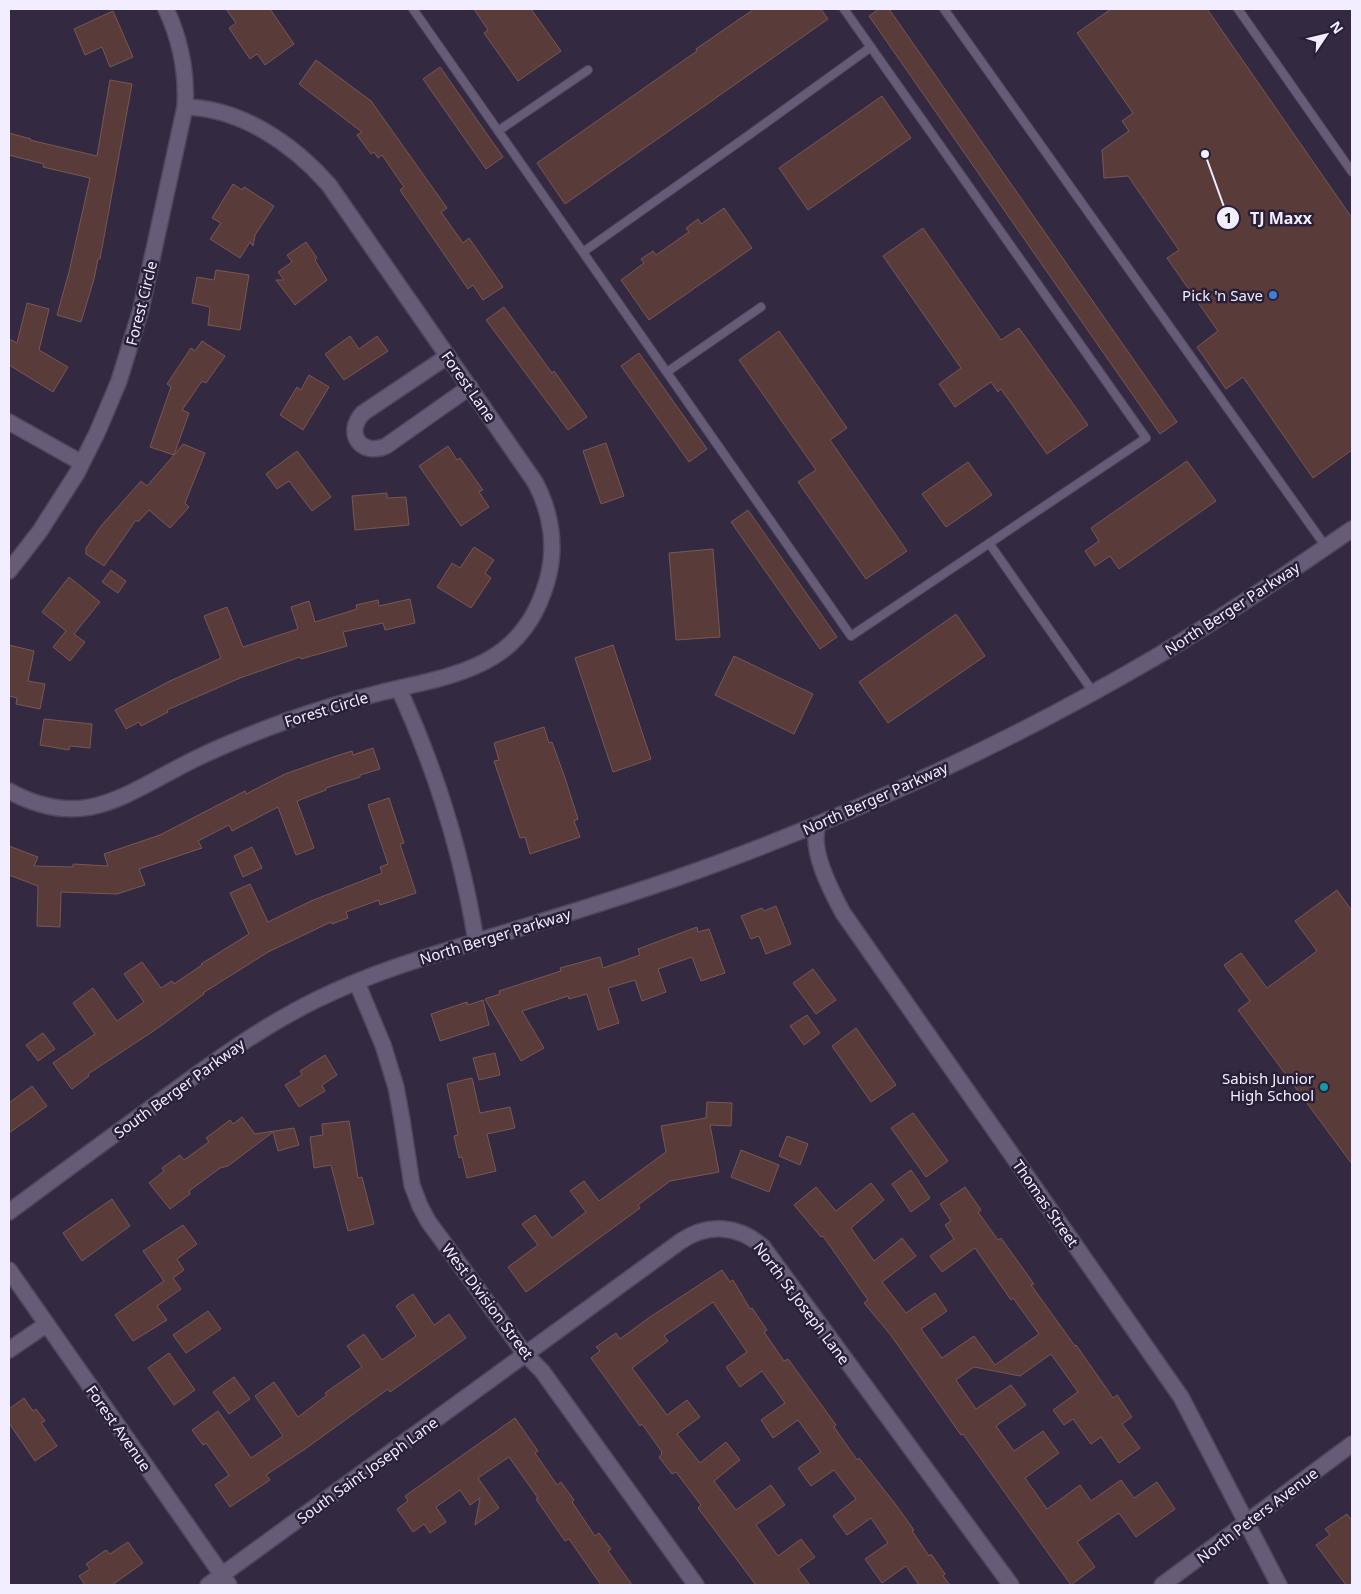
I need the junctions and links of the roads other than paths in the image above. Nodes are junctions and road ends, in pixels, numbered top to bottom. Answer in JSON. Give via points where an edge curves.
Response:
{"nodes":[{"id":1,"x":166,"y":9,"type":"edge"},
{"id":2,"x":413,"y":9,"type":"edge"},
{"id":3,"x":844,"y":9,"type":"edge"},
{"id":4,"x":944,"y":9,"type":"edge"},
{"id":5,"x":1238,"y":9,"type":"edge"},
{"id":6,"x":871,"y":47,"type":"junction"},
{"id":7,"x":588,"y":70,"type":"dead end"},
{"id":8,"x":185,"y":107,"type":"junction"},
{"id":9,"x":498,"y":131,"type":"junction"},
{"id":10,"x":1352,"y":172,"type":"edge"},
{"id":11,"x":583,"y":252,"type":"junction"},
{"id":12,"x":761,"y":307,"type":"dead end"},
{"id":13,"x":448,"y":356,"type":"junction"},
{"id":14,"x":667,"y":372,"type":"junction"},
{"id":15,"x":470,"y":387,"type":"junction"},
{"id":16,"x":9,"y":422,"type":"edge"},
{"id":17,"x":82,"y":463,"type":"junction"},
{"id":18,"x":1352,"y":529,"type":"edge"},
{"id":19,"x":989,"y":543,"type":"junction"},
{"id":20,"x":1326,"y":547,"type":"junction"},
{"id":21,"x":9,"y":571,"type":"edge"},
{"id":22,"x":399,"y":689,"type":"junction"},
{"id":23,"x":1093,"y":692,"type":"junction"},
{"id":24,"x":9,"y":791,"type":"edge"},
{"id":25,"x":818,"y":825,"type":"junction"},
{"id":26,"x":476,"y":941,"type":"junction"},
{"id":27,"x":358,"y":981,"type":"junction"},
{"id":28,"x":9,"y":1212,"type":"edge"},
{"id":29,"x":9,"y":1270,"type":"edge"},
{"id":30,"x":47,"y":1324,"type":"junction"},
{"id":31,"x":9,"y":1350,"type":"edge"},
{"id":32,"x":525,"y":1354,"type":"junction"},
{"id":33,"x":1352,"y":1444,"type":"edge"},
{"id":34,"x":1247,"y":1522,"type":"junction"},
{"id":35,"x":225,"y":1580,"type":"edge"},
{"id":36,"x":208,"y":1585,"type":"edge"},
{"id":37,"x":696,"y":1585,"type":"edge"},
{"id":38,"x":1011,"y":1585,"type":"edge"},
{"id":39,"x":1162,"y":1585,"type":"edge"},
{"id":40,"x":1279,"y":1585,"type":"edge"}],
"edges":[{"from":1,"to":8,"type":"street","name":"Forest Circle","via":[[176,30],[183,59]]},
{"from":2,"to":9,"type":"lane"},
{"from":3,"to":6,"type":"lane"},
{"from":4,"to":20,"type":"lane"},
{"from":5,"to":10,"type":"lane"},
{"from":6,"to":11,"type":"lane"},
{"from":6,"to":19,"type":"lane","via":[[1146,438]]},
{"from":7,"to":9,"type":"lane"},
{"from":8,"to":13,"type":"street","name":"Forest Lane","via":[[246,122],[273,136],[303,158],[328,185]]},
{"from":8,"to":17,"type":"street","name":"Forest Circle","via":[[136,331],[111,402]]},
{"from":9,"to":11,"type":"lane"},
{"from":11,"to":14,"type":"lane"},
{"from":12,"to":14,"type":"lane"},
{"from":13,"to":15,"type":"street","name":"Forest Lane"},
{"from":13,"to":15,"type":"street","via":[[363,413],[354,426],[358,441],[363,447],[379,450]]},
{"from":14,"to":19,"type":"lane","via":[[850,636]]},
{"from":15,"to":22,"type":"street","name":"Forest Lane","via":[[528,470],[543,499],[552,540],[548,577],[530,619],[502,650],[466,671]]},
{"from":16,"to":17,"type":"street"},
{"from":17,"to":21,"type":"street","name":"Forest Circle","via":[[53,512]]},
{"from":18,"to":20,"type":"street","name":"North Berger Parkway"},
{"from":19,"to":23,"type":"lane"},
{"from":20,"to":23,"type":"street","name":"North Berger Parkway","via":[[1226,614]]},
{"from":22,"to":24,"type":"street","name":"Forest Circle","via":[[326,707],[255,732],[108,804],[57,808],[26,800]]},
{"from":22,"to":26,"type":"street","via":[[451,823]]},
{"from":23,"to":25,"type":"street","name":"North Berger Parkway","via":[[950,766]]},
{"from":25,"to":26,"type":"street","name":"North Berger Parkway","via":[[643,890]]},
{"from":25,"to":34,"type":"street","name":"Thomas Street","via":[[815,833],[820,861],[843,912],[1180,1397]]},
{"from":26,"to":27,"type":"street","name":"North Berger Parkway","via":[[418,958]]},
{"from":27,"to":28,"type":"street","name":"South Berger Parkway","via":[[297,1010],[245,1041]]},
{"from":27,"to":32,"type":"street","name":"West Division Street","via":[[396,1087],[412,1185],[420,1206]]},
{"from":29,"to":30,"type":"street","name":"Forest Avenue"},
{"from":30,"to":31,"type":"street"},
{"from":30,"to":35,"type":"street","name":"Forest Avenue"},
{"from":32,"to":35,"type":"street","name":"South Saint Joseph Lane"},
{"from":32,"to":37,"type":"street","name":"West Division Street","via":[[542,1371]]},
{"from":32,"to":38,"type":"street","name":"North St Joseph Lane","via":[[690,1235],[720,1228],[745,1234],[769,1254]]},
{"from":33,"to":34,"type":"street","name":"North Peters Avenue"},
{"from":34,"to":39,"type":"street","name":"North Peters Avenue"},
{"from":34,"to":40,"type":"street","name":"Thomas Street"},
{"from":35,"to":36,"type":"street","name":"South Saint Joseph Lane"}]}
